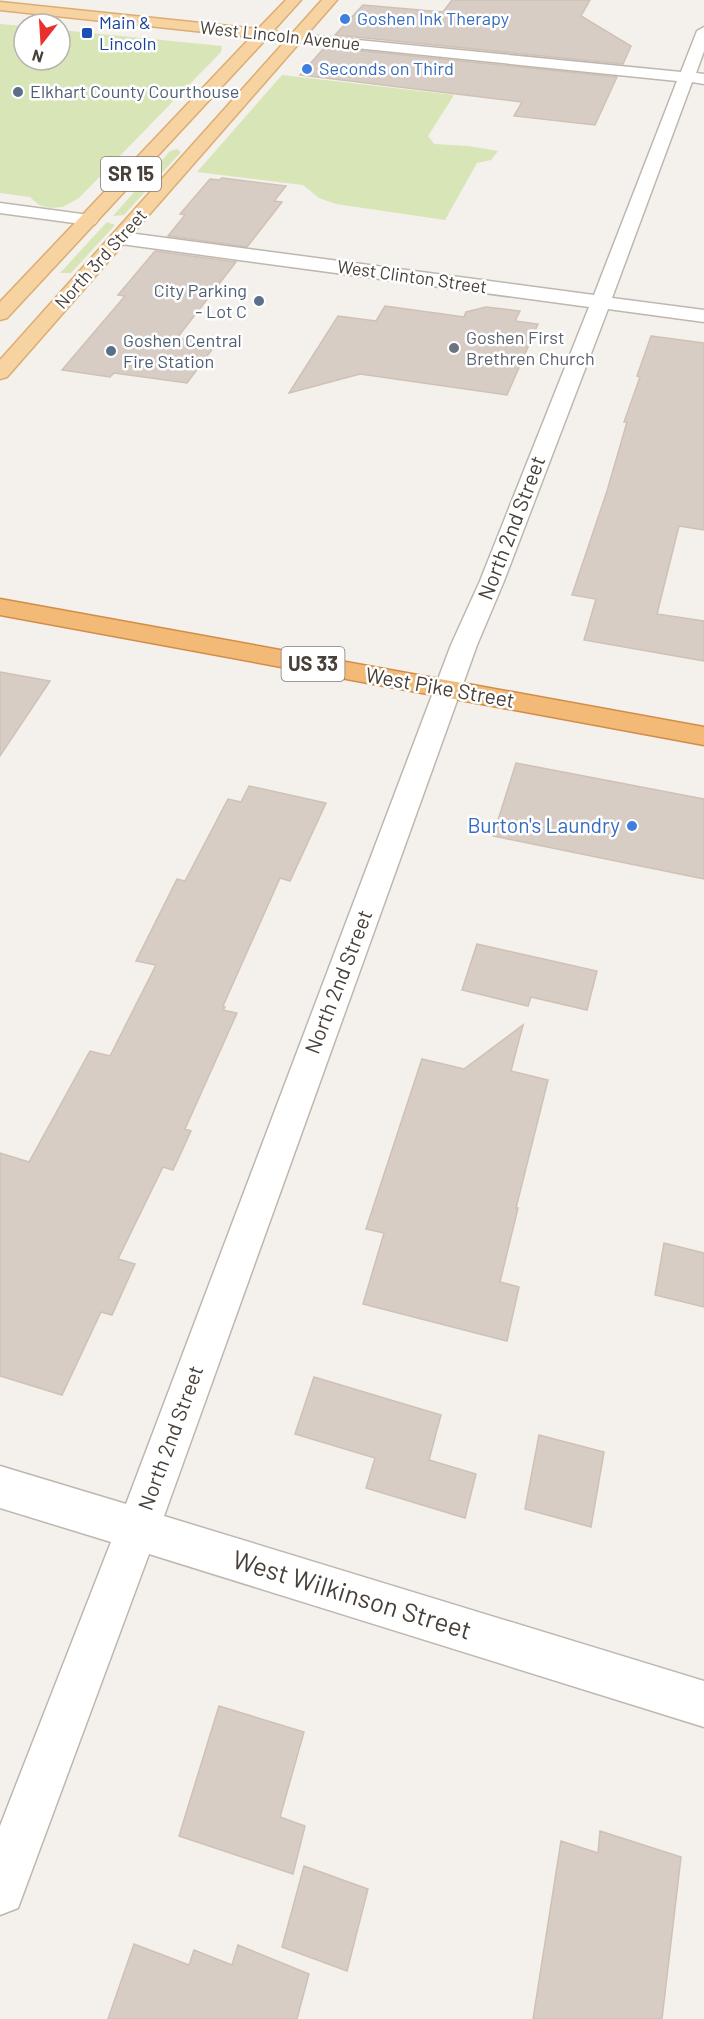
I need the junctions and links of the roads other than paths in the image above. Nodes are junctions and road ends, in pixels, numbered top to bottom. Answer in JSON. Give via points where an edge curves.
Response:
{"nodes":[{"id":1,"x":294,"y":0,"type":"edge"},
{"id":2,"x":330,"y":0,"type":"edge"},
{"id":3,"x":0,"y":6,"type":"edge"},
{"id":4,"x":704,"y":31,"type":"edge"},
{"id":5,"x":262,"y":34,"type":"junction"},
{"id":6,"x":297,"y":38,"type":"junction"},
{"id":7,"x":695,"y":78,"type":"edge"},
{"id":8,"x":0,"y":208,"type":"edge"},
{"id":9,"x":89,"y":220,"type":"junction"},
{"id":10,"x":0,"y":226,"type":"edge"},
{"id":11,"x":74,"y":236,"type":"junction"},
{"id":12,"x":121,"y":238,"type":"junction"},
{"id":13,"x":601,"y":302,"type":"junction"},
{"id":14,"x":0,"y":314,"type":"edge"},
{"id":15,"x":704,"y":316,"type":"edge"},
{"id":16,"x":0,"y":373,"type":"edge"},
{"id":17,"x":0,"y":607,"type":"edge"},
{"id":18,"x":448,"y":689,"type":"junction"},
{"id":19,"x":704,"y":736,"type":"edge"},
{"id":20,"x":0,"y":1487,"type":"edge"},
{"id":21,"x":137,"y":1529,"type":"junction"},
{"id":22,"x":704,"y":1704,"type":"edge"},
{"id":23,"x":0,"y":1890,"type":"edge"}],
"edges":[{"from":1,"to":5,"type":"main road","number":"SR 15"},
{"from":2,"to":6,"type":"main road","number":"SR 15"},
{"from":3,"to":5,"type":"main road","name":"West Lincoln Avenue"},
{"from":4,"to":7,"type":"street","name":"North 2nd Street"},
{"from":5,"to":6,"type":"main road","name":"West Lincoln Avenue"},
{"from":5,"to":9,"type":"main road","name":"North 3rd Street","number":"SR 15"},
{"from":6,"to":7,"type":"street","name":"West Lincoln Avenue"},
{"from":6,"to":12,"type":"main road","name":"North 3rd Street","number":"SR 15"},
{"from":7,"to":13,"type":"street","name":"North 2nd Street"},
{"from":8,"to":9,"type":"street"},
{"from":9,"to":11,"type":"main road","name":"North 3rd Street","number":"SR 15"},
{"from":10,"to":11,"type":"street"},
{"from":11,"to":14,"type":"main road","name":"North 3rd Street","number":"SR 15"},
{"from":12,"to":13,"type":"street","name":"West Clinton Street"},
{"from":12,"to":16,"type":"main road","name":"North 3rd Street","number":"SR 15"},
{"from":13,"to":15,"type":"street","name":"West Clinton Street"},
{"from":13,"to":18,"type":"street","name":"North 2nd Street"},
{"from":17,"to":18,"type":"highway","name":"West Pike Street","number":"US 33"},
{"from":18,"to":19,"type":"highway","name":"West Pike Street","number":"US 33"},
{"from":18,"to":21,"type":"street","name":"North 2nd Street"},
{"from":20,"to":21,"type":"street","name":"West Wilkinson Street"},
{"from":21,"to":22,"type":"street","name":"West Wilkinson Street"},
{"from":21,"to":23,"type":"street","name":"North 2nd Street"}]}
